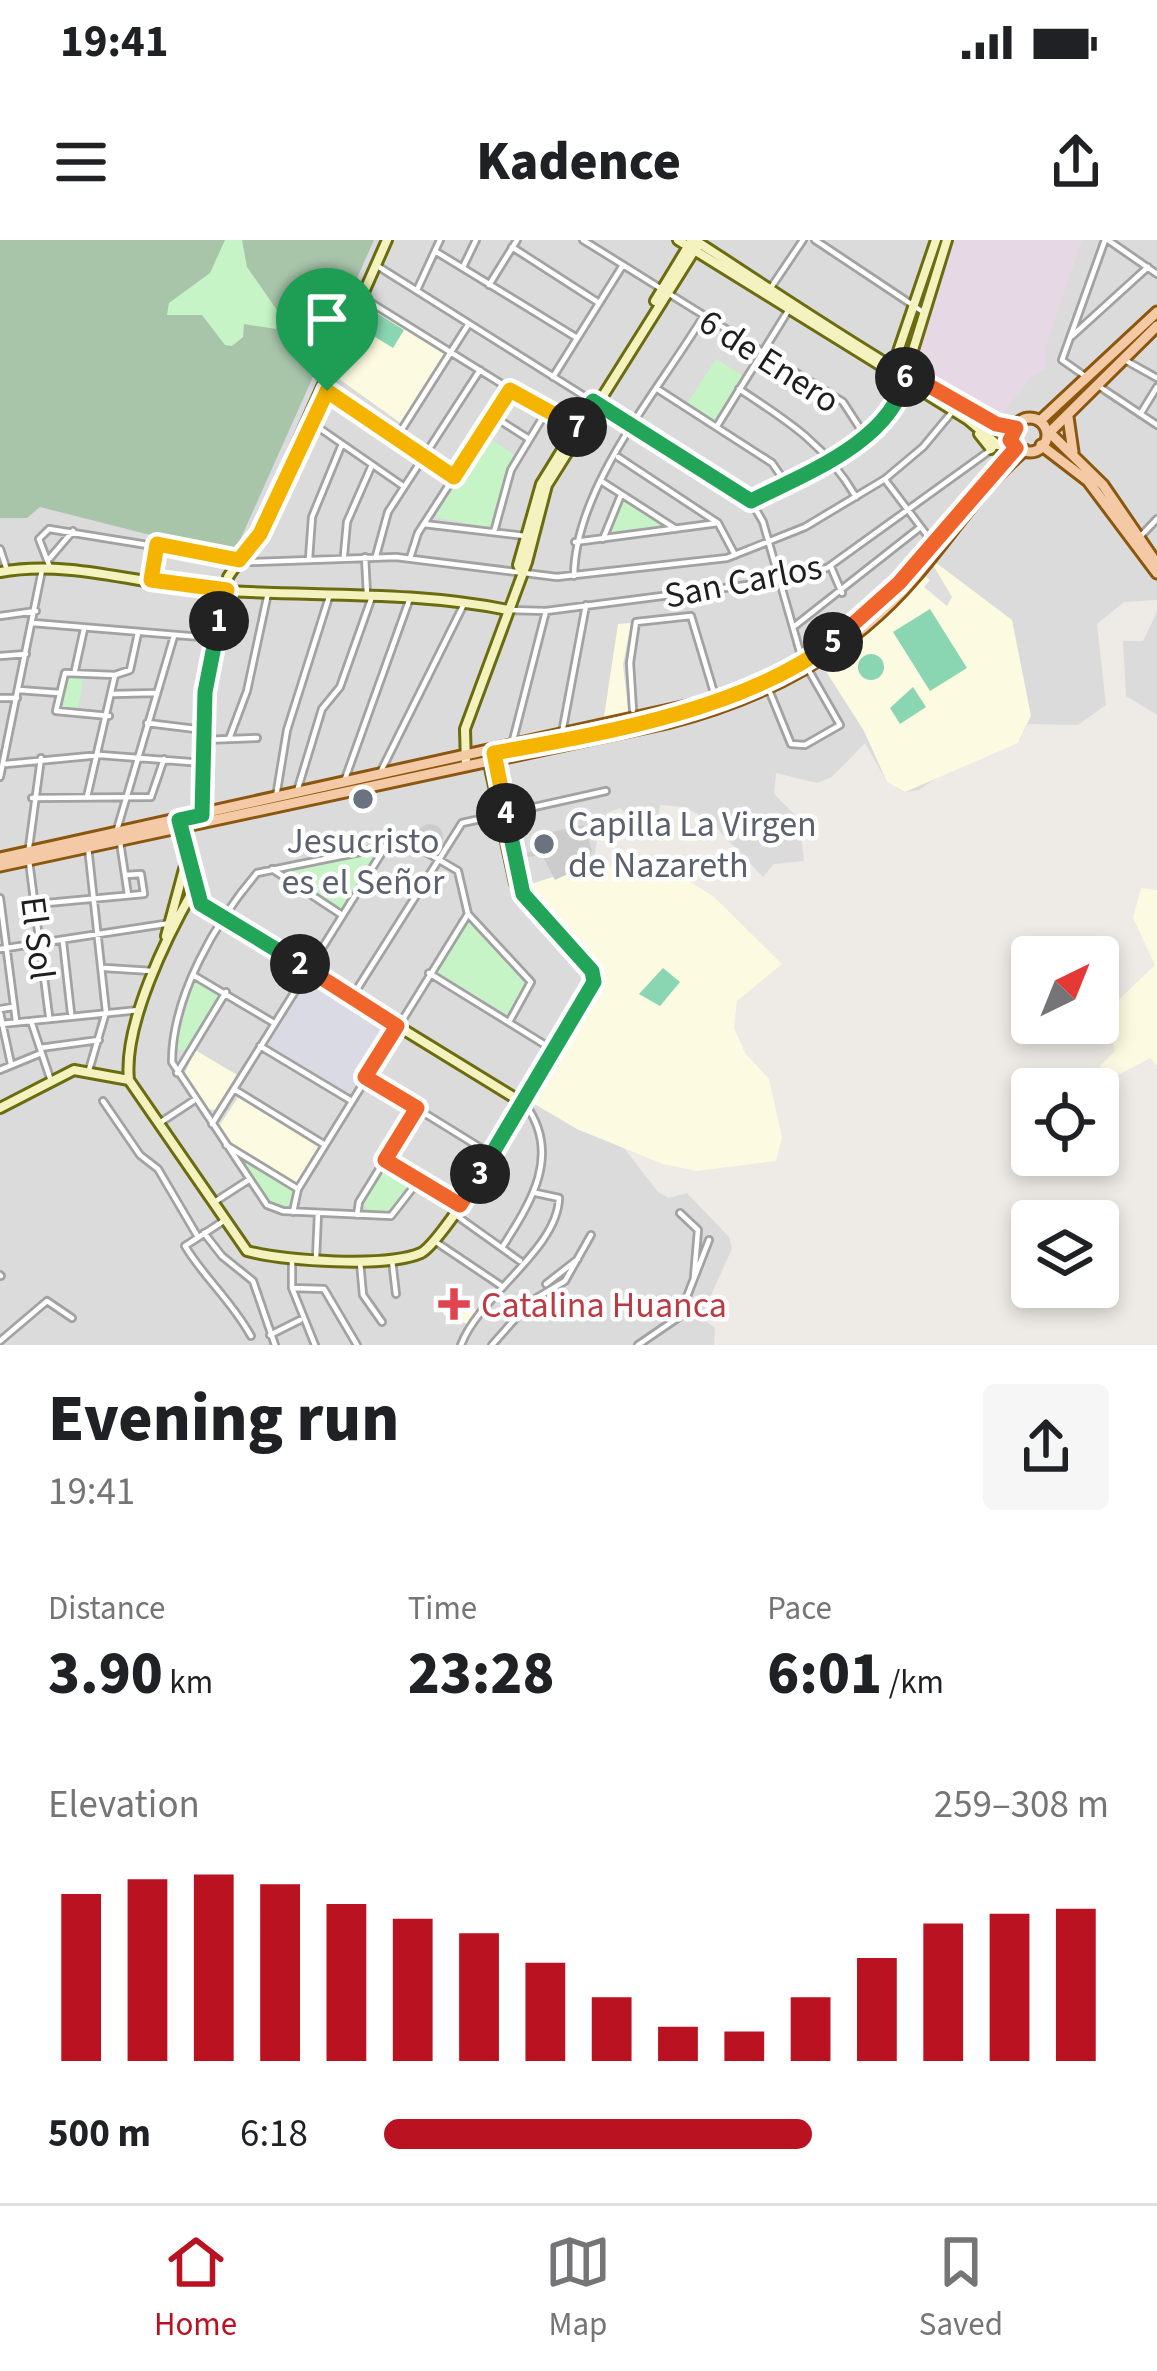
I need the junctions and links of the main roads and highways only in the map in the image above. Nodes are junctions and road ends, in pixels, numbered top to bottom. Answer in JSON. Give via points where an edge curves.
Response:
{"nodes":[{"id":1,"x":1157,"y":312,"type":"edge"},
{"id":2,"x":1157,"y":326,"type":"edge"},
{"id":3,"x":1093,"y":381,"type":"junction"},
{"id":4,"x":1070,"y":412,"type":"junction"},
{"id":5,"x":1041,"y":420,"type":"junction"},
{"id":6,"x":1050,"y":432,"type":"junction"},
{"id":7,"x":1016,"y":442,"type":"junction"},
{"id":8,"x":1041,"y":446,"type":"junction"},
{"id":9,"x":994,"y":447,"type":"road end"},
{"id":10,"x":1074,"y":458,"type":"junction"},
{"id":11,"x":1003,"y":463,"type":"junction"},
{"id":12,"x":1157,"y":569,"type":"edge"},
{"id":13,"x":876,"y":612,"type":"junction"},
{"id":14,"x":805,"y":665,"type":"junction"},
{"id":15,"x":534,"y":748,"type":"junction"},
{"id":16,"x":491,"y":757,"type":"junction"},
{"id":17,"x":465,"y":762,"type":"junction"},
{"id":18,"x":180,"y":824,"type":"junction"},
{"id":19,"x":118,"y":836,"type":"junction"},
{"id":20,"x":29,"y":856,"type":"junction"},
{"id":21,"x":0,"y":862,"type":"edge"}],
"edges":[{"from":1,"to":3,"type":"main road"},
{"from":2,"to":3,"type":"main road"},
{"from":3,"to":4,"type":"main road"},
{"from":3,"to":5,"type":"main road"},
{"from":4,"to":6,"type":"main road"},
{"from":4,"to":10,"type":"main road"},
{"from":5,"to":6,"type":"main road"},
{"from":5,"to":7,"type":"main road"},
{"from":6,"to":8,"type":"main road"},
{"from":6,"to":10,"type":"main road"},
{"from":7,"to":8,"type":"main road"},
{"from":7,"to":11,"type":"main road"},
{"from":7,"to":13,"type":"main road"},
{"from":8,"to":12,"type":"main road","via":[[1088,481]]},
{"from":9,"to":11,"type":"main road"},
{"from":10,"to":12,"type":"main road","via":[[1103,485]]},
{"from":11,"to":13,"type":"main road"},
{"from":13,"to":14,"type":"main road"},
{"from":14,"to":15,"type":"main road","via":[[716,701]]},
{"from":14,"to":15,"type":"main road","via":[[769,690],[667,723]]},
{"from":15,"to":16,"type":"main road"},
{"from":15,"to":16,"type":"main road"},
{"from":16,"to":17,"type":"main road"},
{"from":17,"to":18,"type":"main road"},
{"from":17,"to":18,"type":"main road"},
{"from":18,"to":19,"type":"main road"},
{"from":19,"to":20,"type":"main road"},
{"from":19,"to":20,"type":"main road"},
{"from":20,"to":21,"type":"main road"}]}
